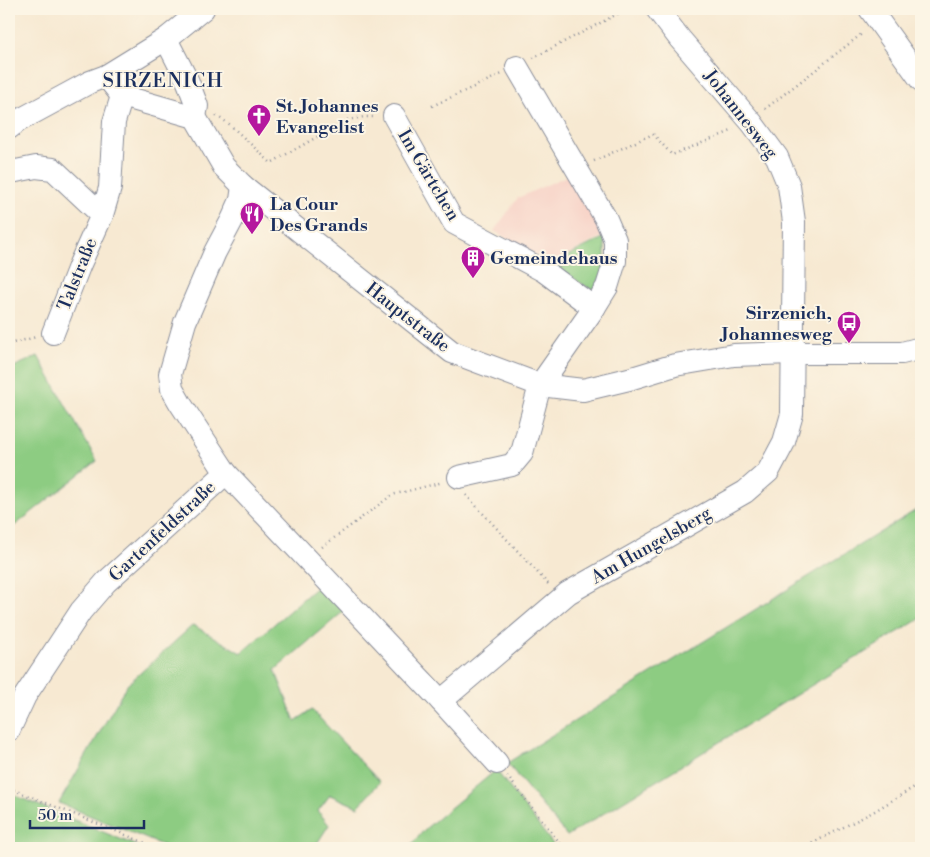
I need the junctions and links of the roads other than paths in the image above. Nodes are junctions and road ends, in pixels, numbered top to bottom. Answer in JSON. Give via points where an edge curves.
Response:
{"nodes":[{"id":1,"x":203,"y":9,"type":"edge"},
{"id":2,"x":657,"y":9,"type":"edge"},
{"id":3,"x":874,"y":15,"type":"edge"},
{"id":4,"x":166,"y":39,"type":"junction"},
{"id":5,"x":518,"y":67,"type":"road end"},
{"id":6,"x":106,"y":76,"type":"junction"},
{"id":7,"x":921,"y":80,"type":"edge"},
{"id":8,"x":122,"y":96,"type":"junction"},
{"id":9,"x":205,"y":116,"type":"junction"},
{"id":10,"x":394,"y":116,"type":"road end"},
{"id":11,"x":9,"y":128,"type":"edge"},
{"id":12,"x":9,"y":169,"type":"edge"},
{"id":13,"x":243,"y":186,"type":"junction"},
{"id":14,"x":102,"y":215,"type":"junction"},
{"id":15,"x":594,"y":308,"type":"junction"},
{"id":16,"x":53,"y":333,"type":"road end"},
{"id":17,"x":921,"y":348,"type":"edge"},
{"id":18,"x":792,"y":353,"type":"junction"},
{"id":19,"x":540,"y":385,"type":"junction"},
{"id":20,"x":226,"y":473,"type":"junction"},
{"id":21,"x":455,"y":484,"type":"road end"},
{"id":22,"x":441,"y":701,"type":"junction"},
{"id":23,"x":9,"y":730,"type":"edge"},
{"id":24,"x":497,"y":763,"type":"road end"}],
"edges":[{"from":1,"to":4,"type":"street"},
{"from":2,"to":18,"type":"street","name":"Johannesweg","via":[[752,122],[777,157],[789,186],[794,222]]},
{"from":3,"to":7,"type":"street"},
{"from":4,"to":6,"type":"street"},
{"from":4,"to":9,"type":"street","via":[[197,106]]},
{"from":5,"to":15,"type":"street","via":[[615,240],[615,261],[608,287]]},
{"from":6,"to":8,"type":"street"},
{"from":6,"to":11,"type":"street"},
{"from":8,"to":9,"type":"street"},
{"from":8,"to":14,"type":"street","name":"Talstraße","via":[[114,122],[110,188]]},
{"from":9,"to":13,"type":"street","name":"Hauptstraße","via":[[224,167]]},
{"from":10,"to":15,"type":"street","name":"Im Gärtchen","via":[[454,223],[544,271]]},
{"from":12,"to":14,"type":"street","name":"Talstraße","via":[[16,171],[36,167],[53,170]]},
{"from":13,"to":19,"type":"street","name":"Hauptstraße","via":[[452,352]]},
{"from":13,"to":20,"type":"street","name":"Gartenfeldstraße","via":[[232,220],[185,322],[170,374],[172,389]]},
{"from":14,"to":16,"type":"street","name":"Talstraße"},
{"from":15,"to":19,"type":"street"},
{"from":17,"to":18,"type":"street","name":"Hauptstraße","via":[[902,353]]},
{"from":18,"to":19,"type":"street","name":"Hauptstraße","via":[[734,355],[675,365],[583,390]]},
{"from":18,"to":22,"type":"street","name":"Am Hungelsberg","via":[[792,414],[784,442],[768,472],[745,492],[568,593]]},
{"from":19,"to":21,"type":"street","via":[[522,453],[512,465]]},
{"from":20,"to":22,"type":"street"},
{"from":20,"to":23,"type":"street","name":"Gartenfeldstraße","via":[[106,582],[81,611],[26,696]]},
{"from":22,"to":24,"type":"street"}]}
